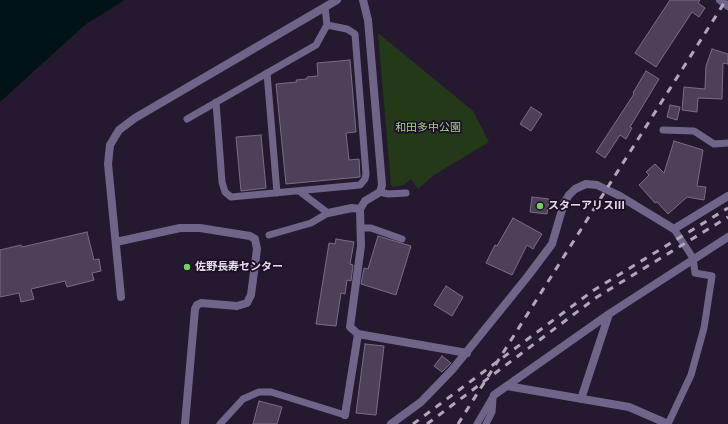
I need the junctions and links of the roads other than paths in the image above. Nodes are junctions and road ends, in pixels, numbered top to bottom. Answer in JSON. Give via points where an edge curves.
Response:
{"nodes":[{"id":1,"x":337,"y":0,"type":"edge"},
{"id":2,"x":363,"y":0,"type":"edge"},
{"id":3,"x":720,"y":0,"type":"edge"},
{"id":4,"x":728,"y":6,"type":"edge"},
{"id":5,"x":325,"y":7,"type":"junction"},
{"id":6,"x":327,"y":25,"type":"junction"},
{"id":7,"x":267,"y":73,"type":"junction"},
{"id":8,"x":216,"y":102,"type":"junction"},
{"id":9,"x":187,"y":119,"type":"dead end"},
{"id":10,"x":662,"y":130,"type":"dead end"},
{"id":11,"x":728,"y":143,"type":"edge"},
{"id":12,"x":299,"y":191,"type":"junction"},
{"id":13,"x":380,"y":192,"type":"junction"},
{"id":14,"x":406,"y":192,"type":"dead end"},
{"id":15,"x":277,"y":193,"type":"junction"},
{"id":16,"x":728,"y":196,"type":"edge"},
{"id":17,"x":360,"y":209,"type":"junction"},
{"id":18,"x":328,"y":213,"type":"junction"},
{"id":19,"x":361,"y":228,"type":"junction"},
{"id":20,"x":674,"y":229,"type":"junction"},
{"id":21,"x":269,"y":235,"type":"dead end"},
{"id":22,"x":728,"y":237,"type":"edge"},
{"id":23,"x":402,"y":239,"type":"dead end"},
{"id":24,"x":116,"y":242,"type":"junction"},
{"id":25,"x":693,"y":258,"type":"junction"},
{"id":26,"x":122,"y":296,"type":"dead end"},
{"id":27,"x":609,"y":314,"type":"junction"},
{"id":28,"x":358,"y":334,"type":"junction"},
{"id":29,"x":467,"y":353,"type":"junction"},
{"id":30,"x":507,"y":386,"type":"junction"},
{"id":31,"x":494,"y":395,"type":"junction"},
{"id":32,"x":581,"y":399,"type":"junction"},
{"id":33,"x":345,"y":415,"type":"joint"},
{"id":34,"x":185,"y":424,"type":"edge"},
{"id":35,"x":220,"y":424,"type":"edge"},
{"id":36,"x":391,"y":424,"type":"edge"},
{"id":37,"x":477,"y":424,"type":"edge"},
{"id":38,"x":486,"y":424,"type":"edge"},
{"id":39,"x":668,"y":424,"type":"edge"}],
"edges":[{"from":1,"to":5,"type":"street"},
{"from":2,"to":13,"type":"street","via":[[368,20],[382,178]]},
{"from":3,"to":4,"type":"street"},
{"from":5,"to":6,"type":"lane"},
{"from":5,"to":24,"type":"street","via":[[135,118],[119,130],[110,146],[108,164]]},
{"from":6,"to":7,"type":"lane","via":[[316,45]]},
{"from":6,"to":12,"type":"lane","via":[[347,29],[355,34],[365,179],[360,185]]},
{"from":7,"to":8,"type":"lane"},
{"from":7,"to":15,"type":"lane"},
{"from":8,"to":9,"type":"lane"},
{"from":8,"to":15,"type":"lane","via":[[225,192],[231,197]]},
{"from":10,"to":11,"type":"lane","via":[[694,131],[714,144]]},
{"from":12,"to":15,"type":"lane"},
{"from":12,"to":18,"type":"lane"},
{"from":13,"to":14,"type":"lane"},
{"from":13,"to":17,"type":"street","via":[[365,201]]},
{"from":16,"to":20,"type":"street"},
{"from":17,"to":18,"type":"street"},
{"from":17,"to":19,"type":"street"},
{"from":18,"to":21,"type":"lane","via":[[311,223]]},
{"from":19,"to":23,"type":"lane","via":[[372,228]]},
{"from":19,"to":28,"type":"street","via":[[350,327]]},
{"from":20,"to":25,"type":"lane"},
{"from":20,"to":29,"type":"street","via":[[607,189],[592,184],[580,186],[569,194],[564,203],[552,244]]},
{"from":22,"to":25,"type":"street"},
{"from":24,"to":26,"type":"street"},
{"from":24,"to":34,"type":"street","via":[[180,228],[200,228],[255,239],[257,249],[251,295],[247,303],[237,306],[201,303],[195,309]]},
{"from":25,"to":27,"type":"street"},
{"from":25,"to":39,"type":"lane","via":[[695,273],[712,276],[704,328],[691,375]]},
{"from":27,"to":30,"type":"street"},
{"from":27,"to":32,"type":"street"},
{"from":28,"to":29,"type":"street"},
{"from":28,"to":33,"type":"street"},
{"from":29,"to":36,"type":"street","via":[[421,402]]},
{"from":30,"to":31,"type":"street"},
{"from":30,"to":32,"type":"street"},
{"from":31,"to":37,"type":"lane"},
{"from":31,"to":38,"type":"lane","via":[[492,412]]},
{"from":32,"to":39,"type":"street","via":[[629,407]]},
{"from":33,"to":35,"type":"lane","via":[[270,392],[259,392],[244,399]]}]}
